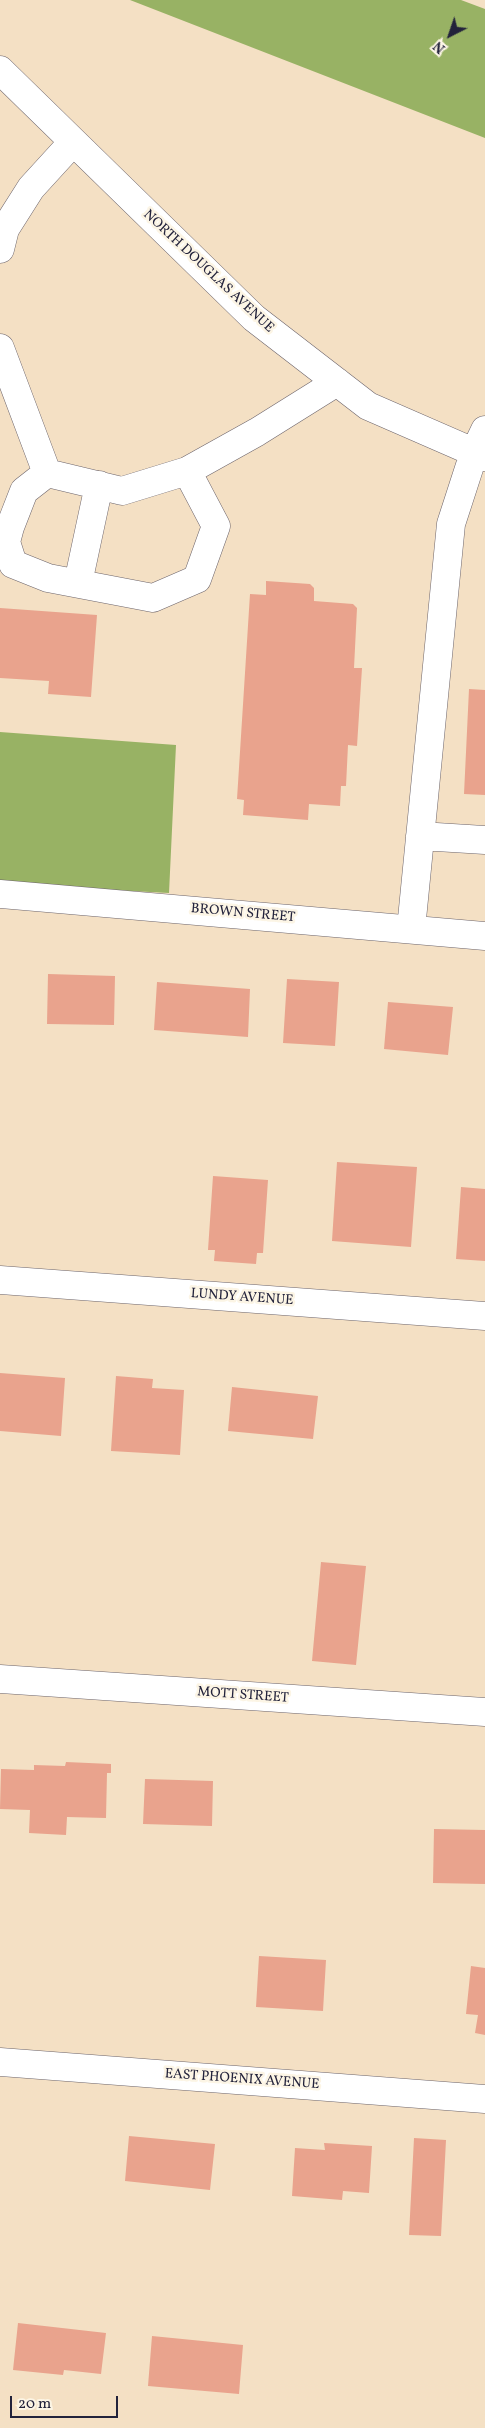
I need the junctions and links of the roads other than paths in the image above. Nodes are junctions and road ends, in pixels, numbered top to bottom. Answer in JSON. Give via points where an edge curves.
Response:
{"nodes":[{"id":1,"x":1,"y":74,"type":"edge"},
{"id":2,"x":73,"y":142,"type":"junction"},
{"id":3,"x":2,"y":235,"type":"edge"},
{"id":4,"x":0,"y":348,"type":"edge"},
{"id":5,"x":337,"y":382,"type":"junction"},
{"id":6,"x":481,"y":446,"type":"edge"},
{"id":7,"x":187,"y":471,"type":"junction"},
{"id":8,"x":48,"y":473,"type":"junction"},
{"id":9,"x":99,"y":485,"type":"junction"},
{"id":10,"x":78,"y":583,"type":"junction"},
{"id":11,"x":420,"y":836,"type":"junction"},
{"id":12,"x":485,"y":840,"type":"edge"},
{"id":13,"x":0,"y":894,"type":"edge"},
{"id":14,"x":411,"y":929,"type":"junction"},
{"id":15,"x":485,"y":936,"type":"edge"},
{"id":16,"x":0,"y":1280,"type":"edge"},
{"id":17,"x":485,"y":1316,"type":"edge"},
{"id":18,"x":0,"y":1679,"type":"edge"},
{"id":19,"x":485,"y":1712,"type":"edge"},
{"id":20,"x":0,"y":2062,"type":"edge"},
{"id":21,"x":485,"y":2099,"type":"edge"}],
"edges":[{"from":1,"to":2,"type":"street","name":"NORTH DOUGLAS AVENUE"},
{"from":2,"to":3,"type":"street","via":[[31,188]]},
{"from":2,"to":5,"type":"street","name":"NORTH DOUGLAS AVENUE","via":[[254,318]]},
{"from":4,"to":8,"type":"street"},
{"from":5,"to":6,"type":"street","name":"NORTH DOUGLAS AVENUE","via":[[368,406]]},
{"from":5,"to":7,"type":"street"},
{"from":6,"to":11,"type":"street","via":[[450,524]]},
{"from":7,"to":9,"type":"street","via":[[122,491]]},
{"from":7,"to":10,"type":"street","via":[[216,526],[197,579],[154,598]]},
{"from":8,"to":9,"type":"street"},
{"from":8,"to":10,"type":"street","via":[[24,491],[6,542],[13,564],[48,578]]},
{"from":9,"to":10,"type":"street"},
{"from":11,"to":12,"type":"street"},
{"from":11,"to":14,"type":"street"},
{"from":13,"to":14,"type":"street","name":"BROWN STREET"},
{"from":14,"to":15,"type":"street","name":"BROWN STREET"},
{"from":16,"to":17,"type":"street","name":"LUNDY AVENUE"},
{"from":18,"to":19,"type":"street","name":"MOTT STREET"},
{"from":20,"to":21,"type":"street","name":"EAST PHOENIX AVENUE"}]}
